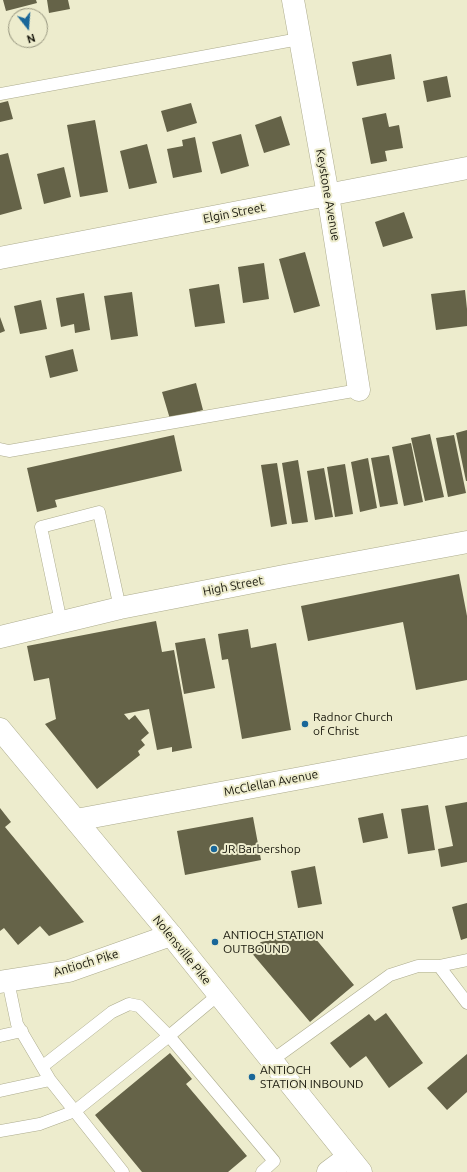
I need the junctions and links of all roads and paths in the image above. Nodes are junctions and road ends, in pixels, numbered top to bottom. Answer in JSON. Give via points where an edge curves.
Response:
{"nodes":[{"id":1,"x":293,"y":0,"type":"edge"},
{"id":2,"x":299,"y":38,"type":"junction"},
{"id":3,"x":0,"y":94,"type":"edge"},
{"id":4,"x":467,"y":168,"type":"edge"},
{"id":5,"x":328,"y":195,"type":"junction"},
{"id":6,"x":0,"y":258,"type":"edge"},
{"id":7,"x":359,"y":390,"type":"joint"},
{"id":8,"x":0,"y":449,"type":"edge"},
{"id":9,"x":467,"y":542,"type":"edge"},
{"id":10,"x":120,"y":608,"type":"junction"},
{"id":11,"x":61,"y":622,"type":"junction"},
{"id":12,"x":0,"y":637,"type":"edge"},
{"id":13,"x":0,"y":730,"type":"edge"},
{"id":14,"x":467,"y":747,"type":"edge"},
{"id":15,"x":76,"y":820,"type":"junction"},
{"id":16,"x":171,"y":936,"type":"junction"},
{"id":17,"x":467,"y":960,"type":"edge"},
{"id":18,"x":439,"y":966,"type":"junction"},
{"id":19,"x":4,"y":982,"type":"edge"},
{"id":20,"x":218,"y":995,"type":"junction"},
{"id":21,"x":467,"y":1003,"type":"edge"},
{"id":22,"x":22,"y":1031,"type":"junction"},
{"id":23,"x":0,"y":1036,"type":"edge"},
{"id":24,"x":169,"y":1036,"type":"junction"},
{"id":25,"x":271,"y":1061,"type":"junction"},
{"id":26,"x":42,"y":1066,"type":"junction"},
{"id":27,"x":50,"y":1080,"type":"junction"},
{"id":28,"x":0,"y":1091,"type":"edge"},
{"id":29,"x":75,"y":1111,"type":"junction"},
{"id":30,"x":0,"y":1131,"type":"edge"},
{"id":31,"x":355,"y":1164,"type":"edge"},
{"id":32,"x":123,"y":1172,"type":"edge"},
{"id":33,"x":262,"y":1172,"type":"edge"},
{"id":34,"x":328,"y":1172,"type":"edge"}],
"edges":[{"from":1,"to":2,"type":"street","name":"Keystone Avenue"},
{"from":2,"to":3,"type":"lane"},
{"from":2,"to":5,"type":"street","name":"Keystone Avenue"},
{"from":4,"to":5,"type":"street","name":"Elgin Street"},
{"from":5,"to":6,"type":"street","name":"Elgin Street"},
{"from":5,"to":7,"type":"street","name":"Keystone Avenue"},
{"from":7,"to":8,"type":"lane","via":[[9,451]]},
{"from":9,"to":10,"type":"street","name":"High Street"},
{"from":10,"to":11,"type":"street","name":"High Street"},
{"from":10,"to":11,"type":"lane","via":[[99,512],[41,526]]},
{"from":11,"to":12,"type":"street","name":"High Street"},
{"from":13,"to":15,"type":"street","name":"Nolensville Pike"},
{"from":14,"to":15,"type":"street","name":"McClellan Avenue"},
{"from":15,"to":16,"type":"street","name":"Nolensville Pike"},
{"from":16,"to":19,"type":"street","name":"Antioch Pike","via":[[69,971]]},
{"from":16,"to":20,"type":"street","name":"Nolensville Pike"},
{"from":17,"to":18,"type":"lane"},
{"from":18,"to":21,"type":"lane"},
{"from":18,"to":25,"type":"lane","via":[[418,966],[390,975]]},
{"from":19,"to":22,"type":"lane","via":[[17,1024]]},
{"from":20,"to":24,"type":"lane"},
{"from":20,"to":25,"type":"street","name":"Nolensville Pike"},
{"from":22,"to":23,"type":"lane"},
{"from":22,"to":26,"type":"lane"},
{"from":24,"to":26,"type":"lane","via":[[139,1006],[130,1004],[112,1012]]},
{"from":24,"to":29,"type":"lane"},
{"from":24,"to":33,"type":"lane","via":[[274,1162]]},
{"from":25,"to":31,"type":"street","name":"Nolensville Pike"},
{"from":26,"to":27,"type":"lane"},
{"from":27,"to":28,"type":"lane"},
{"from":27,"to":29,"type":"lane"},
{"from":29,"to":30,"type":"lane","via":[[40,1124]]},
{"from":29,"to":32,"type":"lane"},
{"from":31,"to":34,"type":"street"}]}
